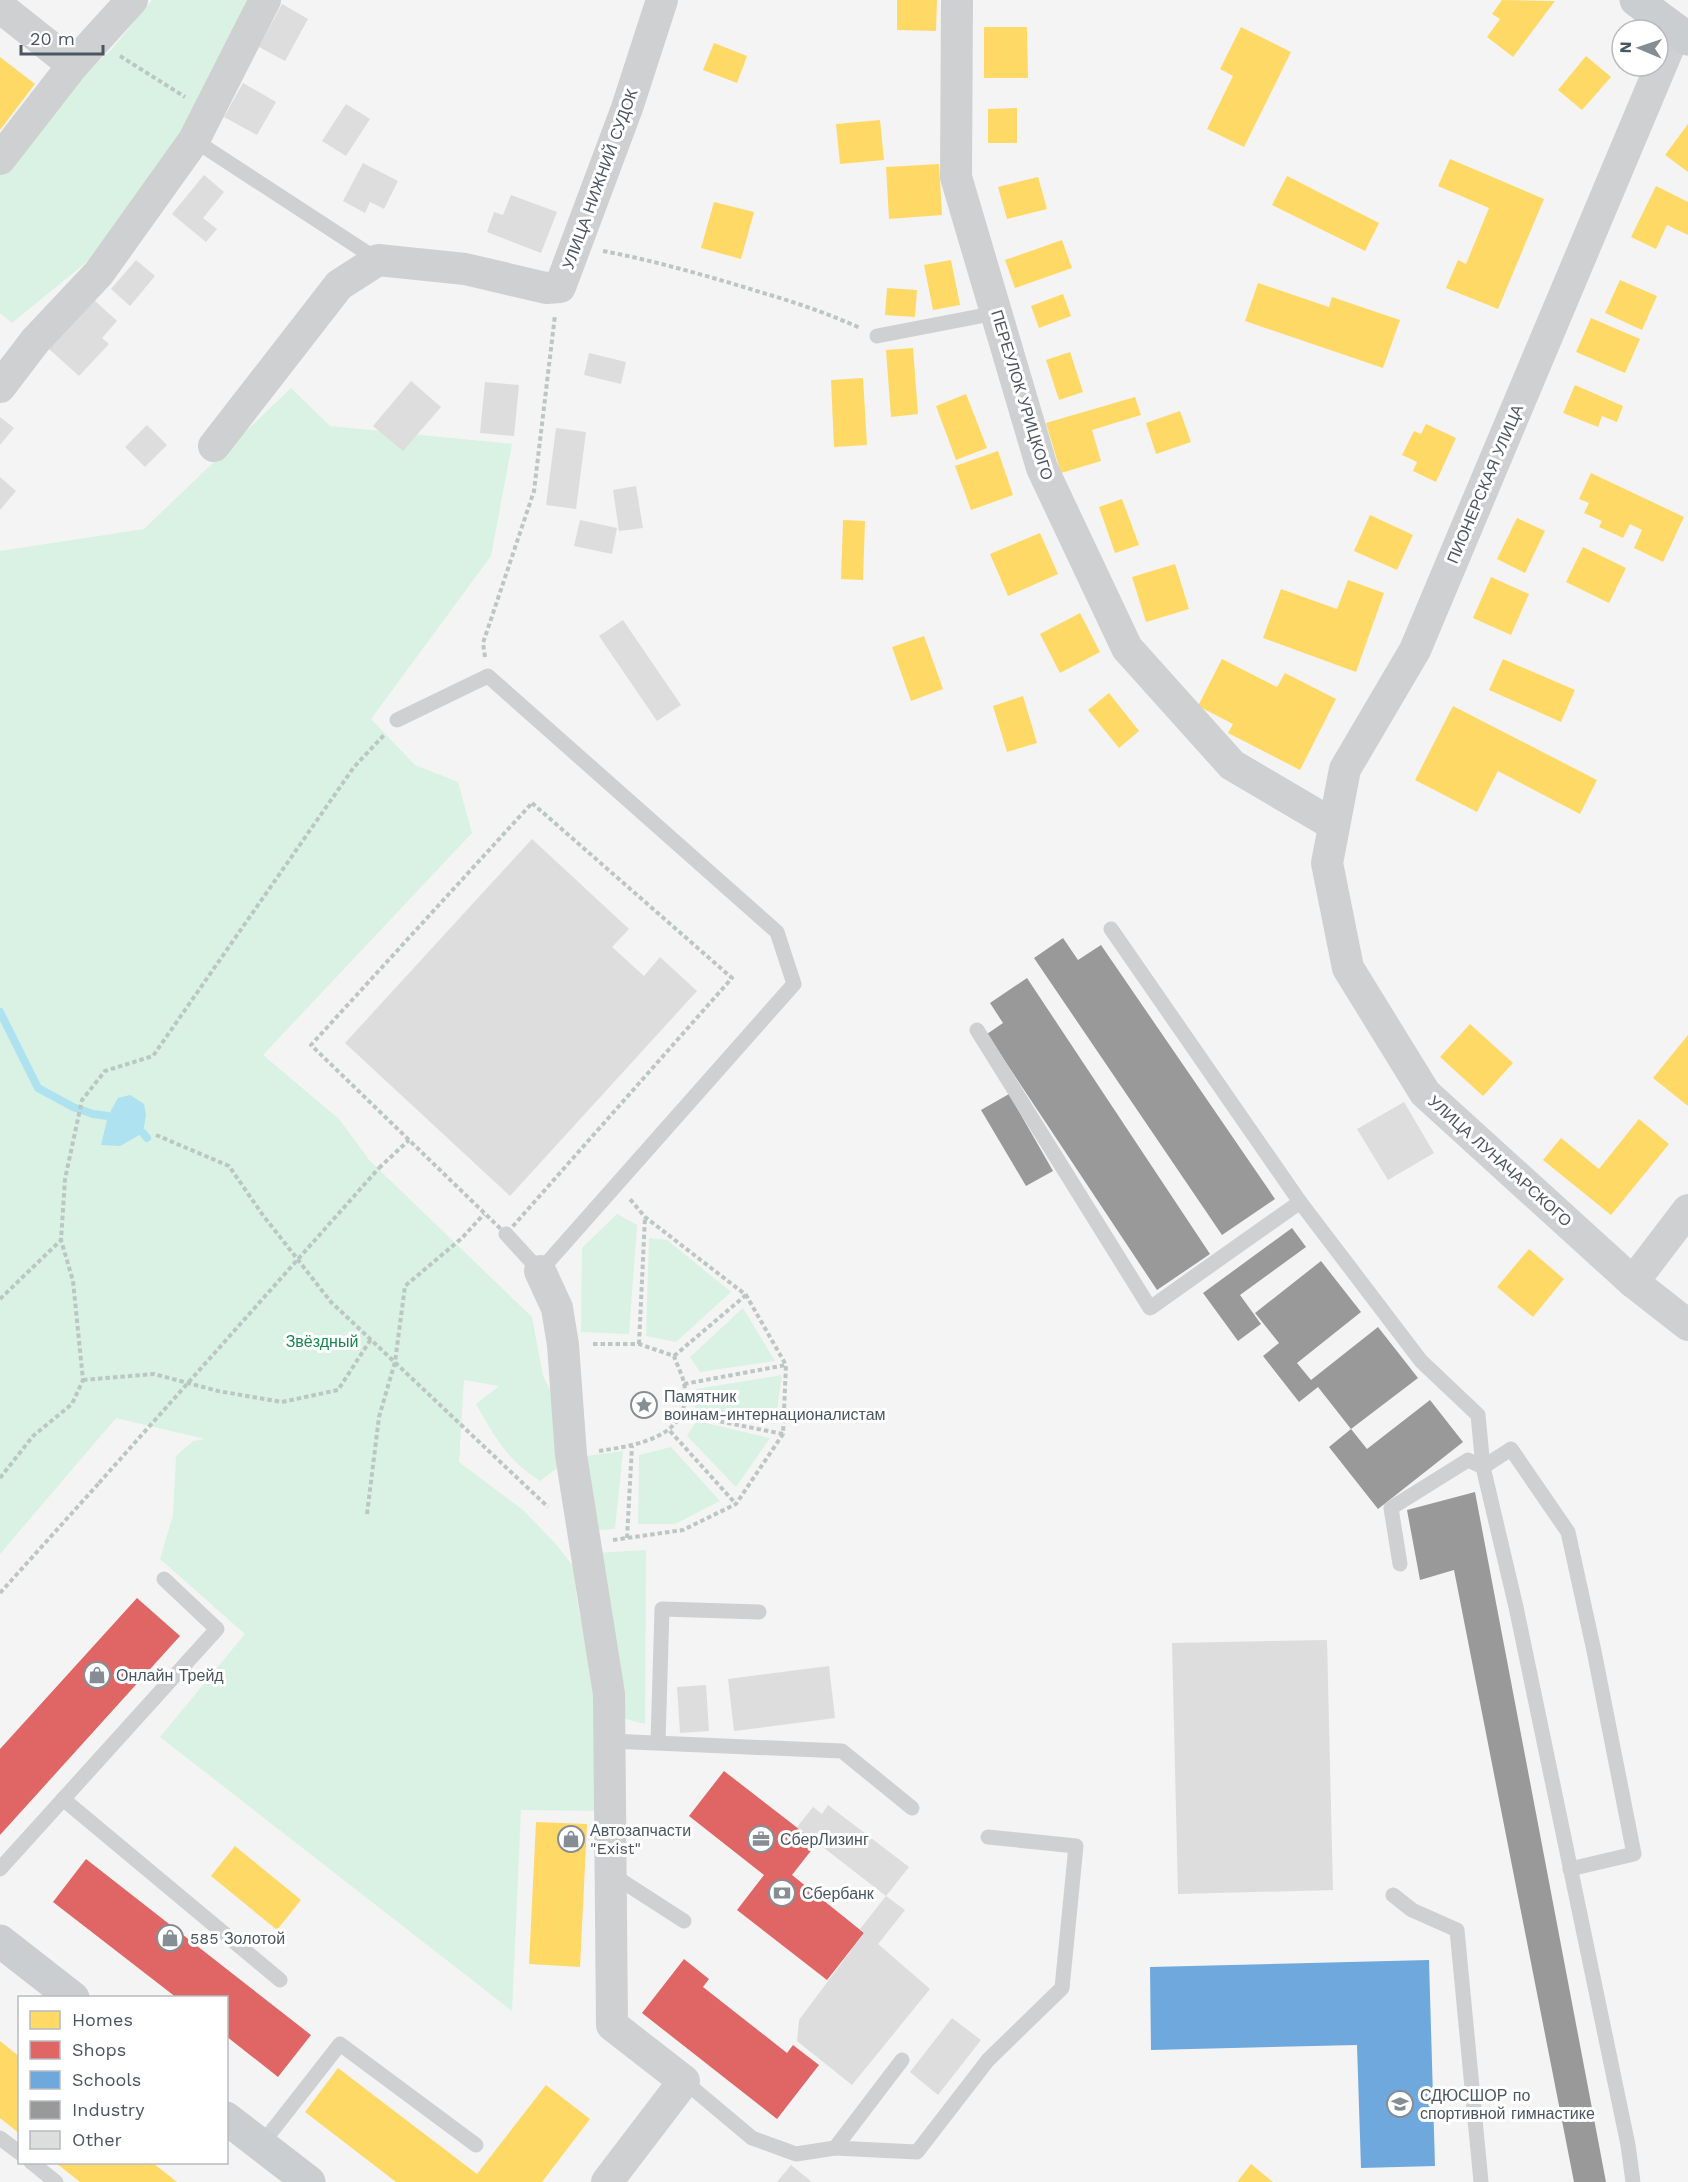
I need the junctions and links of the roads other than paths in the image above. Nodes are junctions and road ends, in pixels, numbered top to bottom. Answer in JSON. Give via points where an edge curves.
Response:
{"nodes":[{"id":1,"x":132,"y":0,"type":"edge"},
{"id":2,"x":265,"y":0,"type":"edge"},
{"id":3,"x":662,"y":0,"type":"edge"},
{"id":4,"x":957,"y":0,"type":"edge"},
{"id":5,"x":1636,"y":0,"type":"edge"},
{"id":6,"x":0,"y":7,"type":"edge"},
{"id":7,"x":1684,"y":24,"type":"edge"},
{"id":8,"x":73,"y":65,"type":"junction"},
{"id":9,"x":194,"y":140,"type":"junction"},
{"id":10,"x":0,"y":159,"type":"edge"},
{"id":11,"x":378,"y":260,"type":"junction"},
{"id":12,"x":996,"y":313,"type":"junction"},
{"id":13,"x":876,"y":336,"type":"road end"},
{"id":14,"x":0,"y":387,"type":"edge"},
{"id":15,"x":214,"y":446,"type":"dead end"},
{"id":16,"x":397,"y":720,"type":"road end"},
{"id":17,"x":1334,"y":825,"type":"junction"},
{"id":18,"x":1111,"y":929,"type":"dead end"},
{"id":19,"x":1348,"y":968,"type":"joint"},
{"id":20,"x":977,"y":1030,"type":"dead end"},
{"id":21,"x":1300,"y":1202,"type":"junction"},
{"id":22,"x":1688,"y":1210,"type":"edge"},
{"id":23,"x":506,"y":1234,"type":"road end"},
{"id":24,"x":540,"y":1271,"type":"junction"},
{"id":25,"x":1633,"y":1282,"type":"junction"},
{"id":26,"x":1688,"y":1325,"type":"edge"},
{"id":27,"x":1483,"y":1467,"type":"junction"},
{"id":28,"x":1400,"y":1564,"type":"dead end"},
{"id":29,"x":164,"y":1579,"type":"dead end"},
{"id":30,"x":759,"y":1612,"type":"dead end"},
{"id":31,"x":610,"y":1741,"type":"junction"},
{"id":32,"x":658,"y":1742,"type":"junction"},
{"id":33,"x":63,"y":1799,"type":"junction"},
{"id":34,"x":912,"y":1809,"type":"dead end"},
{"id":35,"x":988,"y":1837,"type":"dead end"},
{"id":36,"x":0,"y":1869,"type":"edge"},
{"id":37,"x":1570,"y":1869,"type":"junction"},
{"id":38,"x":611,"y":1874,"type":"junction"},
{"id":39,"x":1393,"y":1895,"type":"dead end"},
{"id":40,"x":684,"y":1921,"type":"dead end"},
{"id":41,"x":0,"y":1941,"type":"edge"},
{"id":42,"x":280,"y":1980,"type":"dead end"},
{"id":43,"x":70,"y":1996,"type":"edge"},
{"id":44,"x":902,"y":2060,"type":"dead end"},
{"id":45,"x":684,"y":2081,"type":"junction"},
{"id":46,"x":228,"y":2120,"type":"edge"},
{"id":47,"x":0,"y":2138,"type":"edge"},
{"id":48,"x":261,"y":2145,"type":"junction"},
{"id":49,"x":476,"y":2145,"type":"dead end"},
{"id":50,"x":835,"y":2148,"type":"junction"},
{"id":51,"x":18,"y":2152,"type":"edge"},
{"id":52,"x":32,"y":2164,"type":"edge"},
{"id":53,"x":56,"y":2182,"type":"edge"},
{"id":54,"x":309,"y":2182,"type":"edge"},
{"id":55,"x":606,"y":2182,"type":"edge"},
{"id":56,"x":1480,"y":2182,"type":"edge"},
{"id":57,"x":1633,"y":2182,"type":"edge"}],
"edges":[{"from":1,"to":8,"type":"street"},
{"from":2,"to":9,"type":"street"},
{"from":3,"to":11,"type":"street","name":"УЛИЦА НИЖНИЙ СУДОК","via":[[627,108],[560,287],[546,288],[465,269]]},
{"from":4,"to":12,"type":"street","name":"ПЕРЕУЛОК УРИЦКОГО","via":[[956,177]]},
{"from":5,"to":7,"type":"main road"},
{"from":6,"to":8,"type":"street"},
{"from":7,"to":17,"type":"street","name":"ПИОНЕРСКАЯ УЛИЦА","via":[[1415,650],[1345,769]]},
{"from":8,"to":10,"type":"street"},
{"from":9,"to":11,"type":"lane"},
{"from":9,"to":14,"type":"street","via":[[99,273]]},
{"from":11,"to":15,"type":"street","via":[[339,285]]},
{"from":12,"to":13,"type":"lane"},
{"from":12,"to":17,"type":"street","name":"ПЕРЕУЛОК УРИЦКОГО","via":[[1042,468],[1127,648],[1233,765]]},
{"from":16,"to":24,"type":"lane","via":[[488,676],[777,932],[794,984]]},
{"from":17,"to":19,"type":"street","name":"ПИОНЕРСКАЯ УЛИЦА","via":[[1327,863]]},
{"from":18,"to":21,"type":"lane"},
{"from":19,"to":25,"type":"street","name":"УЛИЦА ЛУНАЧАРСКОГО","via":[[1425,1093]]},
{"from":20,"to":21,"type":"lane","via":[[1150,1308]]},
{"from":21,"to":27,"type":"lane","via":[[1421,1361],[1478,1415]]},
{"from":22,"to":25,"type":"street"},
{"from":23,"to":24,"type":"lane"},
{"from":24,"to":31,"type":"street","via":[[557,1308],[563,1344],[571,1455],[609,1694]]},
{"from":25,"to":26,"type":"street","name":"УЛИЦА ЛУНАЧАРСКОГО"},
{"from":27,"to":28,"type":"lane","via":[[1468,1460],[1391,1508]]},
{"from":27,"to":37,"type":"lane"},
{"from":27,"to":37,"type":"lane","via":[[1511,1449],[1568,1532],[1594,1651],[1634,1854]]},
{"from":29,"to":33,"type":"lane","via":[[217,1629]]},
{"from":30,"to":32,"type":"lane","via":[[662,1609]]},
{"from":31,"to":32,"type":"lane"},
{"from":31,"to":38,"type":"street"},
{"from":32,"to":34,"type":"lane","via":[[842,1751]]},
{"from":33,"to":36,"type":"lane"},
{"from":33,"to":42,"type":"lane"},
{"from":35,"to":50,"type":"lane","via":[[1076,1846],[1062,1988],[988,2060],[917,2152]]},
{"from":37,"to":57,"type":"lane"},
{"from":38,"to":40,"type":"lane"},
{"from":38,"to":45,"type":"street","via":[[612,2025]]},
{"from":39,"to":56,"type":"lane","via":[[1412,1910],[1457,1930]]},
{"from":41,"to":43,"type":"main road"},
{"from":44,"to":50,"type":"lane"},
{"from":45,"to":50,"type":"lane","via":[[752,2138],[796,2154]]},
{"from":45,"to":55,"type":"street"},
{"from":46,"to":48,"type":"main road"},
{"from":47,"to":51,"type":"lane"},
{"from":48,"to":49,"type":"lane","via":[[340,2044]]},
{"from":48,"to":54,"type":"main road"},
{"from":52,"to":53,"type":"lane"}]}
